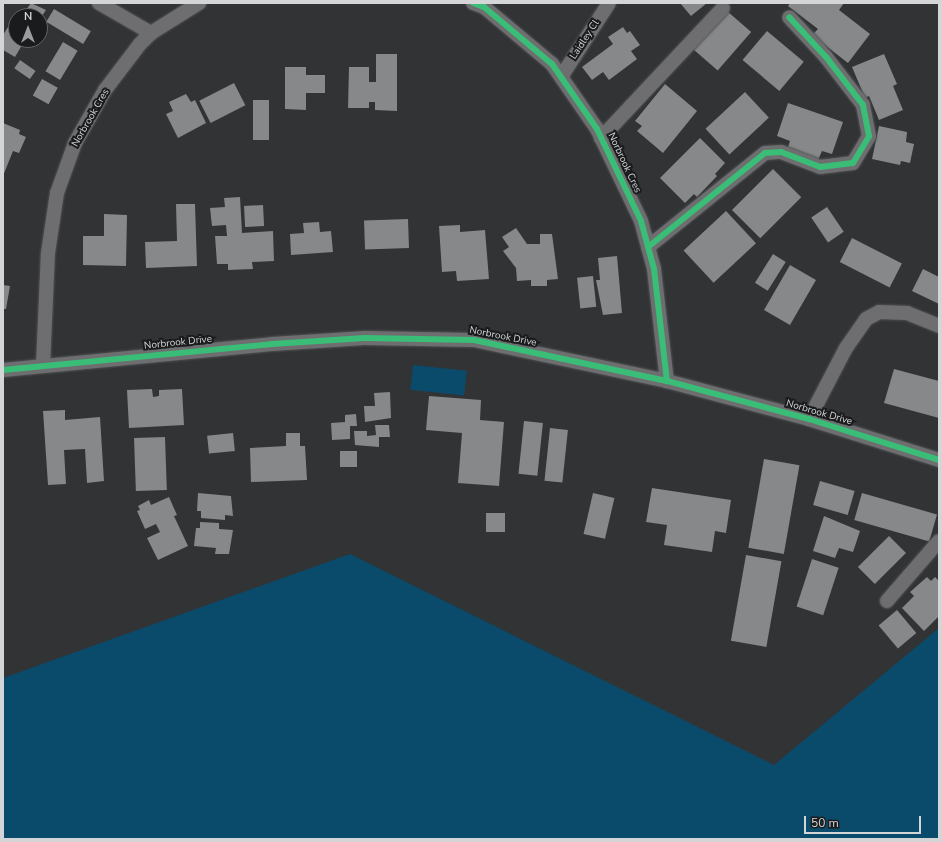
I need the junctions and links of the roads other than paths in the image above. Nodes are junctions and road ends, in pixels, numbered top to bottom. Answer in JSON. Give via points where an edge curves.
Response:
{"nodes":[{"id":1,"x":100,"y":3,"type":"edge"},
{"id":2,"x":199,"y":3,"type":"edge"},
{"id":3,"x":473,"y":3,"type":"edge"},
{"id":4,"x":610,"y":3,"type":"edge"},
{"id":5,"x":723,"y":8,"type":"dead end"},
{"id":6,"x":789,"y":17,"type":"dead end"},
{"id":7,"x":151,"y":33,"type":"junction"},
{"id":8,"x":561,"y":77,"type":"junction"},
{"id":9,"x":601,"y":138,"type":"junction"},
{"id":10,"x":648,"y":247,"type":"junction"},
{"id":11,"x":939,"y":326,"type":"edge"},
{"id":12,"x":43,"y":366,"type":"junction"},
{"id":13,"x":3,"y":370,"type":"edge"},
{"id":14,"x":667,"y":381,"type":"junction"},
{"id":15,"x":809,"y":419,"type":"junction"},
{"id":16,"x":939,"y":460,"type":"edge"},
{"id":17,"x":939,"y":541,"type":"edge"},
{"id":18,"x":887,"y":601,"type":"dead end"}],
"edges":[{"from":1,"to":7,"type":"street"},
{"from":2,"to":7,"type":"street","name":"Norbrook Cres"},
{"from":3,"to":8,"type":"street","name":"Norbrook Cres","via":[[484,7],[552,64]]},
{"from":4,"to":8,"type":"street","name":"Laidley Cl"},
{"from":5,"to":9,"type":"street"},
{"from":6,"to":10,"type":"street","via":[[826,57],[863,105],[869,136],[853,163],[820,167],[781,152],[764,153]]},
{"from":7,"to":12,"type":"street","name":"Norbrook Cres","via":[[98,103],[75,143],[57,193],[48,253]]},
{"from":8,"to":9,"type":"street","name":"Norbrook Cres"},
{"from":9,"to":10,"type":"street","name":"Norbrook Cres","via":[[641,221]]},
{"from":10,"to":14,"type":"street","name":"Norbrook Cres","via":[[660,313]]},
{"from":11,"to":15,"type":"street","via":[[907,313],[879,312],[866,319],[846,348]]},
{"from":12,"to":13,"type":"street","name":"Norbrook Drive"},
{"from":12,"to":14,"type":"street","name":"Norbrook Drive","via":[[272,344],[365,338],[435,338],[474,340]]},
{"from":14,"to":15,"type":"street","name":"Norbrook Drive"},
{"from":15,"to":16,"type":"street","name":"Norbrook Drive"},
{"from":17,"to":18,"type":"street"}]}
